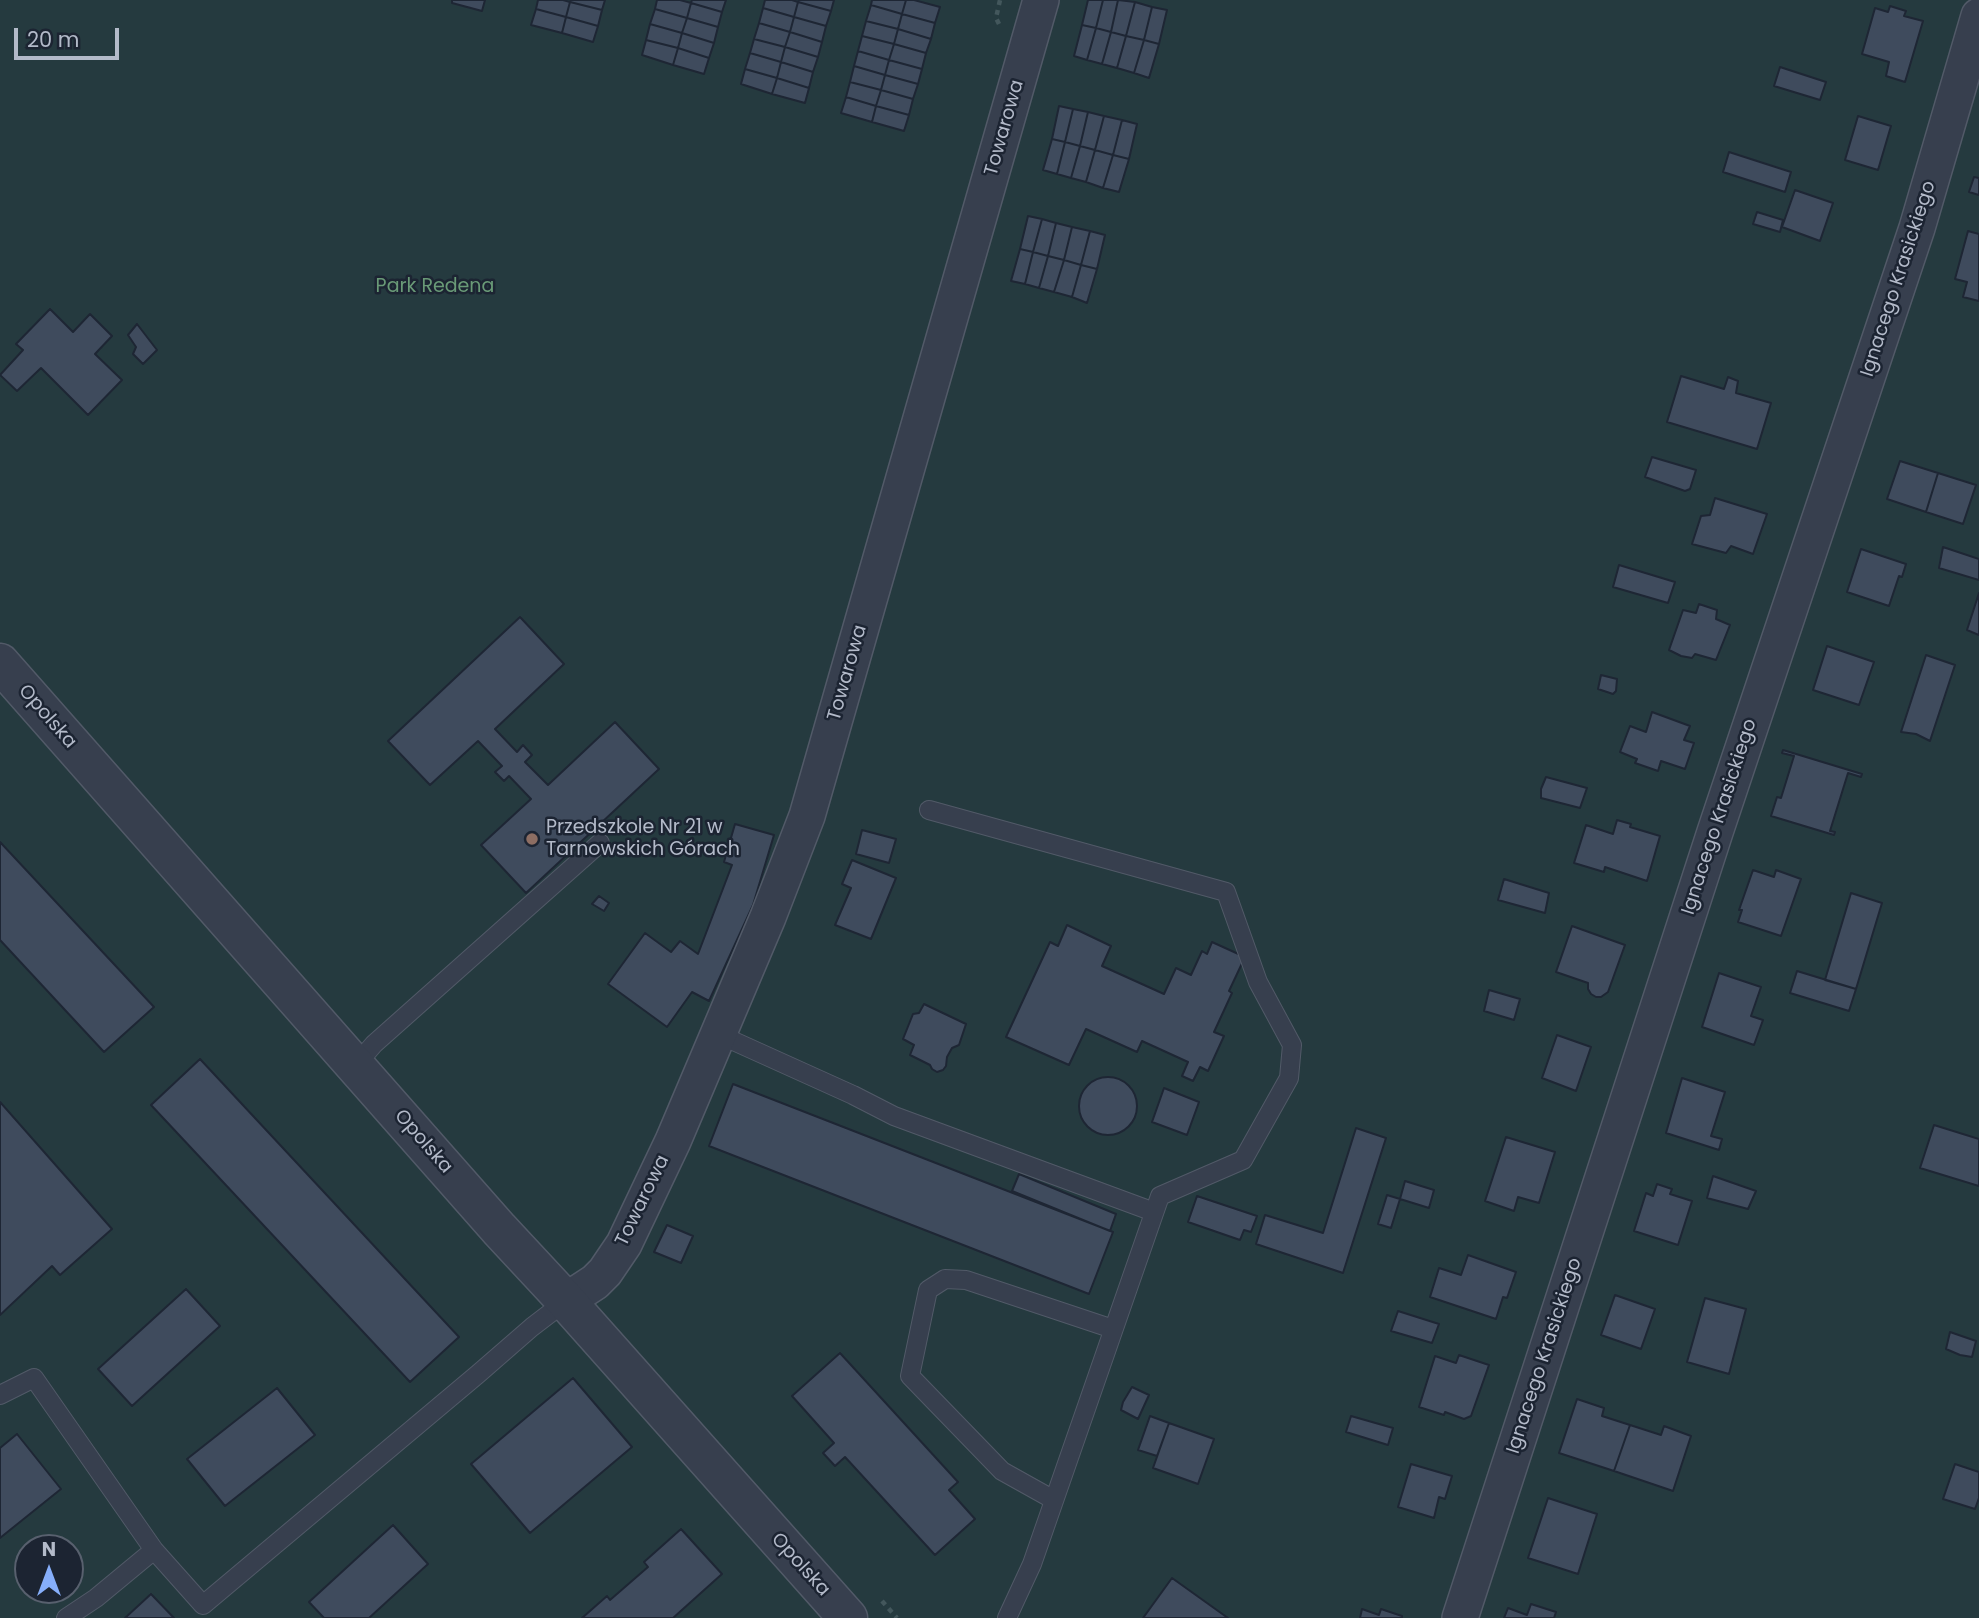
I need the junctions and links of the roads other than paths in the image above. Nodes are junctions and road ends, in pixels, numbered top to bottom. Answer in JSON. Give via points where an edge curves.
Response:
{"nodes":[{"id":1,"x":1035,"y":1,"type":"edge"},
{"id":2,"x":1979,"y":16,"type":"edge"},
{"id":3,"x":0,"y":663,"type":"edge"},
{"id":4,"x":929,"y":810,"type":"dead end"},
{"id":5,"x":600,"y":843,"type":"dead end"},
{"id":6,"x":718,"y":1034,"type":"junction"},
{"id":7,"x":355,"y":1066,"type":"junction"},
{"id":8,"x":1154,"y":1212,"type":"junction"},
{"id":9,"x":566,"y":1301,"type":"junction"},
{"id":10,"x":1113,"y":1329,"type":"junction"},
{"id":11,"x":0,"y":1395,"type":"edge"},
{"id":12,"x":1054,"y":1500,"type":"junction"},
{"id":13,"x":154,"y":1550,"type":"junction"},
{"id":14,"x":208,"y":1612,"type":"edge"},
{"id":15,"x":66,"y":1618,"type":"edge"},
{"id":16,"x":848,"y":1618,"type":"edge"},
{"id":17,"x":1007,"y":1618,"type":"edge"},
{"id":18,"x":1460,"y":1618,"type":"edge"}],
"edges":[{"from":1,"to":6,"type":"street","name":"Towarowa","via":[[807,816]]},
{"from":2,"to":18,"type":"street","name":"Ignacego Krasickiego","via":[[1917,228]]},
{"from":3,"to":7,"type":"street","name":"Opolska"},
{"from":4,"to":8,"type":"lane","via":[[1226,892],[1258,982],[1292,1045],[1289,1079],[1243,1160],[1160,1196]]},
{"from":5,"to":7,"type":"lane"},
{"from":6,"to":8,"type":"lane","via":[[894,1116]]},
{"from":6,"to":9,"type":"street","name":"Towarowa","via":[[624,1244],[600,1277]]},
{"from":7,"to":9,"type":"street","name":"Opolska"},
{"from":8,"to":10,"type":"lane"},
{"from":9,"to":14,"type":"lane"},
{"from":9,"to":16,"type":"street","name":"Opolska"},
{"from":10,"to":12,"type":"lane"},
{"from":10,"to":12,"type":"lane","via":[[965,1280],[945,1279],[928,1290],[910,1376],[1002,1471]]},
{"from":11,"to":13,"type":"lane","via":[[34,1378]]},
{"from":12,"to":17,"type":"lane"},
{"from":13,"to":14,"type":"lane"},
{"from":13,"to":15,"type":"lane"}]}
